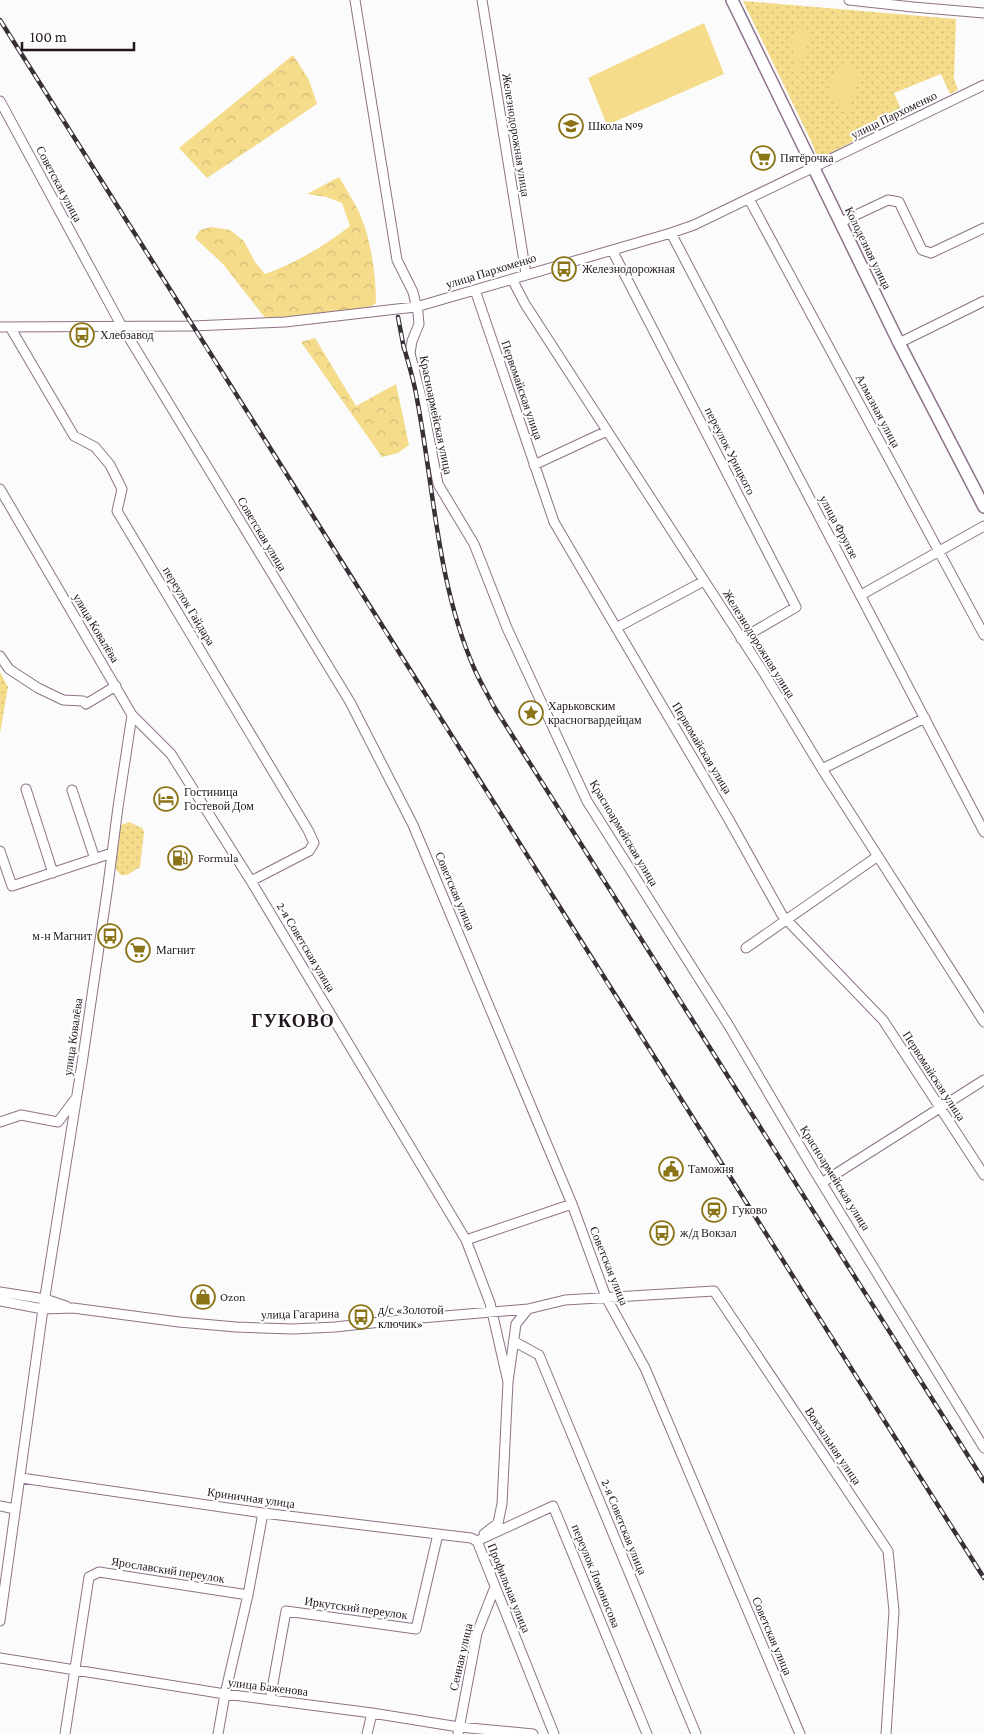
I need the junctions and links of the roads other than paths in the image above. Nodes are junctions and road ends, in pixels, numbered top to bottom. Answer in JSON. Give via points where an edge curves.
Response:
{"nodes":[{"id":1,"x":355,"y":0,"type":"edge"},
{"id":2,"x":482,"y":0,"type":"edge"},
{"id":3,"x":732,"y":0,"type":"edge"},
{"id":4,"x":849,"y":0,"type":"edge"},
{"id":5,"x":913,"y":4,"type":"edge"},
{"id":6,"x":984,"y":13,"type":"edge"},
{"id":7,"x":984,"y":85,"type":"edge"},
{"id":8,"x":0,"y":101,"type":"edge"},
{"id":9,"x":813,"y":168,"type":"junction"},
{"id":10,"x":749,"y":199,"type":"junction"},
{"id":11,"x":841,"y":222,"type":"junction"},
{"id":12,"x":984,"y":228,"type":"edge"},
{"id":13,"x":671,"y":233,"type":"junction"},
{"id":14,"x":612,"y":250,"type":"junction"},
{"id":15,"x":526,"y":274,"type":"junction"},
{"id":16,"x":512,"y":279,"type":"junction"},
{"id":17,"x":475,"y":290,"type":"junction"},
{"id":18,"x":984,"y":301,"type":"edge"},
{"id":19,"x":416,"y":307,"type":"junction"},
{"id":20,"x":0,"y":327,"type":"edge"},
{"id":21,"x":10,"y":327,"type":"junction"},
{"id":22,"x":124,"y":327,"type":"junction"},
{"id":23,"x":899,"y":343,"type":"junction"},
{"id":24,"x":607,"y":431,"type":"junction"},
{"id":25,"x":534,"y":465,"type":"junction"},
{"id":26,"x":0,"y":489,"type":"edge"},
{"id":27,"x":984,"y":507,"type":"edge"},
{"id":28,"x":984,"y":526,"type":"edge"},
{"id":29,"x":940,"y":551,"type":"junction"},
{"id":30,"x":704,"y":581,"type":"junction"},
{"id":31,"x":861,"y":595,"type":"junction"},
{"id":32,"x":616,"y":628,"type":"junction"},
{"id":33,"x":984,"y":635,"type":"edge"},
{"id":34,"x":741,"y":639,"type":"junction"},
{"id":35,"x":0,"y":656,"type":"edge"},
{"id":36,"x":116,"y":686,"type":"junction"},
{"id":37,"x":132,"y":715,"type":"junction"},
{"id":38,"x":925,"y":718,"type":"junction"},
{"id":39,"x":822,"y":769,"type":"junction"},
{"id":40,"x":26,"y":789,"type":"dead end"},
{"id":41,"x":72,"y":790,"type":"dead end"},
{"id":42,"x":984,"y":832,"type":"edge"},
{"id":43,"x":0,"y":850,"type":"edge"},
{"id":44,"x":112,"y":853,"type":"junction"},
{"id":45,"x":878,"y":856,"type":"junction"},
{"id":46,"x":95,"y":859,"type":"junction"},
{"id":47,"x":53,"y":873,"type":"junction"},
{"id":48,"x":252,"y":881,"type":"junction"},
{"id":49,"x":787,"y":920,"type":"junction"},
{"id":50,"x":746,"y":948,"type":"dead end"},
{"id":51,"x":984,"y":1022,"type":"edge"},
{"id":52,"x":984,"y":1080,"type":"edge"},
{"id":53,"x":77,"y":1098,"type":"junction"},
{"id":54,"x":940,"y":1107,"type":"junction"},
{"id":55,"x":0,"y":1122,"type":"edge"},
{"id":56,"x":984,"y":1175,"type":"edge"},
{"id":57,"x":823,"y":1182,"type":"junction"},
{"id":58,"x":572,"y":1204,"type":"junction"},
{"id":59,"x":466,"y":1240,"type":"junction"},
{"id":60,"x":0,"y":1292,"type":"edge"},
{"id":61,"x":606,"y":1297,"type":"junction"},
{"id":62,"x":45,"y":1299,"type":"junction"},
{"id":63,"x":0,"y":1302,"type":"edge"},
{"id":64,"x":43,"y":1308,"type":"junction"},
{"id":65,"x":73,"y":1308,"type":"junction"},
{"id":66,"x":528,"y":1309,"type":"junction"},
{"id":67,"x":492,"y":1312,"type":"junction"},
{"id":68,"x":515,"y":1342,"type":"junction"},
{"id":69,"x":508,"y":1382,"type":"junction"},
{"id":70,"x":984,"y":1448,"type":"edge"},
{"id":71,"x":21,"y":1478,"type":"junction"},
{"id":72,"x":0,"y":1506,"type":"edge"},
{"id":73,"x":15,"y":1509,"type":"junction"},
{"id":74,"x":263,"y":1513,"type":"junction"},
{"id":75,"x":438,"y":1534,"type":"junction"},
{"id":76,"x":477,"y":1541,"type":"junction"},
{"id":77,"x":496,"y":1587,"type":"junction"},
{"id":78,"x":248,"y":1596,"type":"junction"},
{"id":79,"x":0,"y":1621,"type":"edge"},
{"id":80,"x":0,"y":1658,"type":"edge"},
{"id":81,"x":75,"y":1669,"type":"junction"},
{"id":82,"x":224,"y":1694,"type":"junction"},
{"id":83,"x":270,"y":1700,"type":"junction"},
{"id":84,"x":372,"y":1713,"type":"junction"},
{"id":85,"x":459,"y":1731,"type":"edge"},
{"id":86,"x":65,"y":1734,"type":"edge"},
{"id":87,"x":218,"y":1734,"type":"edge"},
{"id":88,"x":367,"y":1734,"type":"edge"},
{"id":89,"x":533,"y":1734,"type":"edge"},
{"id":90,"x":554,"y":1734,"type":"edge"},
{"id":91,"x":647,"y":1734,"type":"edge"},
{"id":92,"x":696,"y":1734,"type":"edge"},
{"id":93,"x":800,"y":1734,"type":"edge"},
{"id":94,"x":886,"y":1734,"type":"edge"}],
"edges":[{"from":1,"to":19,"type":"street","name":"Красноармейская улица","via":[[398,260],[413,292]]},
{"from":2,"to":15,"type":"street","name":"Железнодорожная улица"},
{"from":3,"to":9,"type":"main road","name":"Колодезная улица"},
{"from":4,"to":5,"type":"street"},
{"from":5,"to":6,"type":"street"},
{"from":7,"to":9,"type":"street","name":"улица Пархоменко"},
{"from":8,"to":22,"type":"street","name":"Советская улица"},
{"from":9,"to":10,"type":"street","name":"улица Пархоменко"},
{"from":9,"to":11,"type":"main road","name":"Колодезная улица"},
{"from":10,"to":13,"type":"street","name":"улица Пархоменко"},
{"from":10,"to":29,"type":"street","name":"Алмазная улица"},
{"from":11,"to":12,"type":"street","via":[[888,200],[899,202],[922,250],[931,253]]},
{"from":11,"to":23,"type":"main road","name":"Колодезная улица"},
{"from":13,"to":14,"type":"street","name":"улица Пархоменко"},
{"from":13,"to":31,"type":"street","name":"улица Фрунзе"},
{"from":14,"to":15,"type":"street","name":"улица Пархоменко"},
{"from":14,"to":34,"type":"street","name":"переулок Урицкого","via":[[796,607]]},
{"from":15,"to":16,"type":"street","name":"улица Пархоменко"},
{"from":16,"to":17,"type":"street","name":"улица Пархоменко"},
{"from":16,"to":24,"type":"street","name":"Железнодорожная улица"},
{"from":17,"to":19,"type":"street","name":"улица Пархоменко"},
{"from":17,"to":25,"type":"street","name":"Первомайская улица"},
{"from":18,"to":23,"type":"street"},
{"from":19,"to":22,"type":"street","name":"улица Пархоменко","via":[[285,322]]},
{"from":19,"to":57,"type":"street","name":"Красноармейская улица","via":[[419,324],[410,353],[438,484],[474,544],[507,628],[587,801]]},
{"from":20,"to":21,"type":"street","name":"улица Пархоменко"},
{"from":21,"to":22,"type":"street","name":"улица Пархоменко"},
{"from":21,"to":48,"type":"street","name":"переулок Гайдара","via":[[74,436],[95,447],[110,465],[122,489],[118,511],[314,843],[308,851]]},
{"from":22,"to":58,"type":"street","name":"Советская улица","via":[[350,702],[413,825]]},
{"from":23,"to":27,"type":"main road","name":"Колодезная улица"},
{"from":24,"to":25,"type":"street"},
{"from":24,"to":30,"type":"street","name":"Железнодорожная улица"},
{"from":25,"to":32,"type":"street","name":"Первомайская улица","via":[[554,522]]},
{"from":26,"to":36,"type":"street","name":"улица Ковалёва"},
{"from":28,"to":29,"type":"street"},
{"from":29,"to":31,"type":"street"},
{"from":29,"to":33,"type":"street","name":"Алмазная улица"},
{"from":30,"to":32,"type":"street"},
{"from":30,"to":34,"type":"street","name":"Железнодорожная улица"},
{"from":31,"to":38,"type":"street","name":"улица Фрунзе"},
{"from":32,"to":49,"type":"street","name":"Первомайская улица"},
{"from":34,"to":39,"type":"street","name":"Железнодорожная улица"},
{"from":35,"to":36,"type":"street","via":[[9,670],[63,700],[86,704]]},
{"from":36,"to":37,"type":"street","name":"улица Ковалёва"},
{"from":37,"to":44,"type":"street","name":"улица Ковалёва"},
{"from":37,"to":48,"type":"street","name":"2-я Советская улица","via":[[171,754]]},
{"from":38,"to":39,"type":"street"},
{"from":38,"to":42,"type":"street","name":"улица Фрунзе"},
{"from":39,"to":45,"type":"street","name":"Железнодорожная улица"},
{"from":40,"to":47,"type":"street"},
{"from":41,"to":46,"type":"street"},
{"from":43,"to":47,"type":"street","via":[[12,886]]},
{"from":44,"to":46,"type":"street"},
{"from":44,"to":53,"type":"street","name":"улица Ковалёва"},
{"from":45,"to":49,"type":"street"},
{"from":45,"to":51,"type":"street","name":"Железнодорожная улица"},
{"from":46,"to":47,"type":"street"},
{"from":48,"to":59,"type":"street","name":"2-я Советская улица"},
{"from":49,"to":50,"type":"street"},
{"from":49,"to":54,"type":"street","name":"Первомайская улица","via":[[882,1020]]},
{"from":52,"to":54,"type":"street"},
{"from":53,"to":55,"type":"street","via":[[58,1122],[21,1115]]},
{"from":53,"to":62,"type":"street","name":"улица Ковалёва"},
{"from":54,"to":56,"type":"street","name":"Первомайская улица"},
{"from":54,"to":57,"type":"street"},
{"from":57,"to":70,"type":"street","name":"Красноармейская улица"},
{"from":58,"to":59,"type":"street"},
{"from":58,"to":61,"type":"street","name":"Советская улица"},
{"from":59,"to":67,"type":"street","name":"2-я Советская улица"},
{"from":60,"to":62,"type":"street","name":"улица Гагарина"},
{"from":61,"to":66,"type":"street","name":"улица Гагарина","via":[[565,1300]]},
{"from":61,"to":93,"type":"street","name":"Советская улица","via":[[645,1368]]},
{"from":61,"to":94,"type":"street","name":"Вокзальная улица","via":[[714,1291],[888,1551],[894,1611]]},
{"from":62,"to":64,"type":"street","name":"улица Ковалёва"},
{"from":62,"to":65,"type":"street","name":"улица Гагарина"},
{"from":63,"to":64,"type":"street","name":"улица Гагарина"},
{"from":64,"to":65,"type":"street","name":"улица Гагарина"},
{"from":64,"to":71,"type":"street","name":"улица Ковалёва"},
{"from":65,"to":67,"type":"street","name":"улица Гагарина","via":[[179,1322],[293,1329]]},
{"from":66,"to":67,"type":"street","name":"улица Гагарина"},
{"from":66,"to":68,"type":"street","name":"Профильная улица","via":[[516,1324]]},
{"from":67,"to":69,"type":"street","name":"2-я Советская улица"},
{"from":68,"to":69,"type":"street","name":"Профильная улица"},
{"from":68,"to":92,"type":"street","name":"2-я Советская улица","via":[[539,1354]]},
{"from":69,"to":76,"type":"street","name":"Профильная улица","via":[[502,1504],[498,1523]]},
{"from":71,"to":73,"type":"street","name":"улица Ковалёва"},
{"from":71,"to":74,"type":"street","name":"Криничная улица"},
{"from":72,"to":73,"type":"street"},
{"from":73,"to":79,"type":"street","name":"улица Ковалёва"},
{"from":74,"to":75,"type":"street","name":"Криничная улица"},
{"from":74,"to":78,"type":"street"},
{"from":75,"to":76,"type":"street","name":"Криничная улица"},
{"from":75,"to":83,"type":"street","name":"Иркутский переулок","via":[[416,1629],[286,1611]]},
{"from":76,"to":77,"type":"street","name":"Профильная улица"},
{"from":76,"to":91,"type":"street","name":"переулок Ломоносова","via":[[553,1506]]},
{"from":77,"to":85,"type":"street","name":"Сенная улица","via":[[477,1633]]},
{"from":77,"to":90,"type":"street","name":"Профильная улица"},
{"from":78,"to":81,"type":"street","name":"Ярославский переулок","via":[[99,1572],[89,1577]]},
{"from":78,"to":82,"type":"street"},
{"from":80,"to":81,"type":"street","name":"улица Баженова"},
{"from":81,"to":82,"type":"street","name":"улица Баженова"},
{"from":81,"to":86,"type":"street"},
{"from":82,"to":83,"type":"street","name":"улица Баженова"},
{"from":82,"to":87,"type":"street"},
{"from":83,"to":84,"type":"street","name":"улица Баженова"},
{"from":84,"to":85,"type":"street","name":"улица Баженова"},
{"from":84,"to":88,"type":"street"},
{"from":85,"to":89,"type":"street","name":"улица Баженова"}]}
